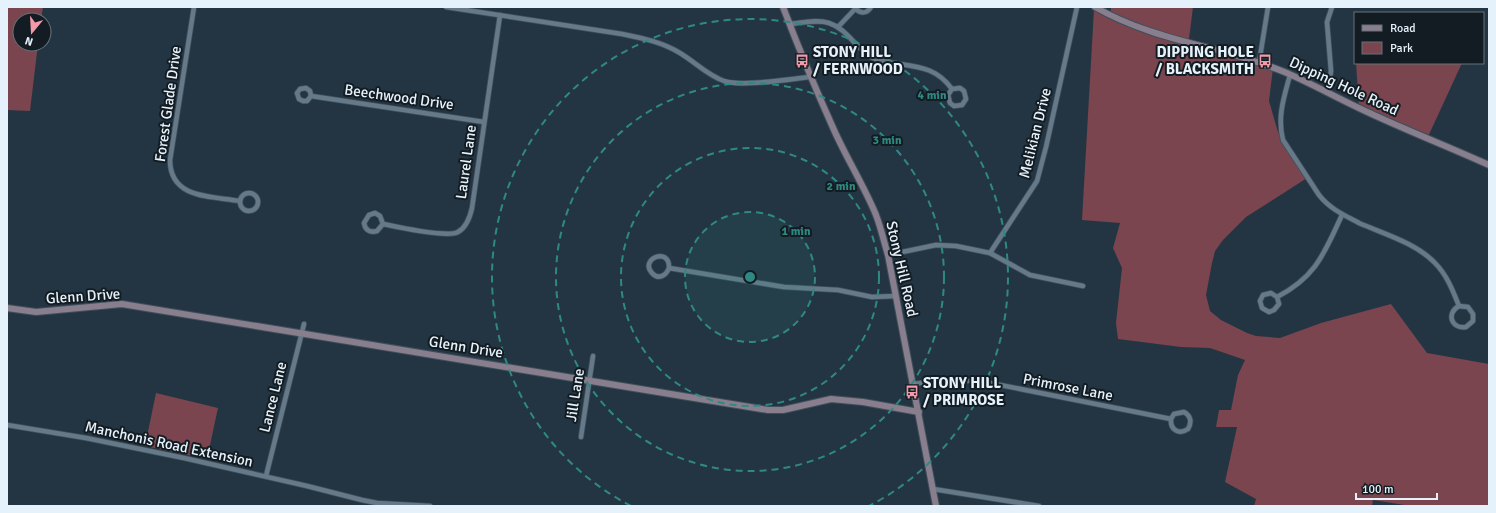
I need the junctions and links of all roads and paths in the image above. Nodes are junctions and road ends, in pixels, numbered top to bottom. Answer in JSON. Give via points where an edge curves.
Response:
{"nodes":[{"id":1,"x":194,"y":7,"type":"edge"},
{"id":2,"x":446,"y":7,"type":"edge"},
{"id":3,"x":783,"y":7,"type":"edge"},
{"id":4,"x":871,"y":7,"type":"edge"},
{"id":5,"x":1077,"y":7,"type":"edge"},
{"id":6,"x":1096,"y":7,"type":"edge"},
{"id":7,"x":1268,"y":7,"type":"edge"},
{"id":8,"x":1332,"y":7,"type":"edge"},
{"id":9,"x":855,"y":8,"type":"edge"},
{"id":10,"x":500,"y":15,"type":"junction"},
{"id":11,"x":790,"y":24,"type":"junction"},
{"id":12,"x":838,"y":27,"type":"junction"},
{"id":13,"x":1259,"y":63,"type":"junction"},
{"id":14,"x":1290,"y":75,"type":"junction"},
{"id":15,"x":810,"y":77,"type":"junction"},
{"id":16,"x":952,"y":89,"type":"junction"},
{"id":17,"x":1325,"y":91,"type":"junction"},
{"id":18,"x":311,"y":96,"type":"dead end"},
{"id":19,"x":484,"y":122,"type":"junction"},
{"id":20,"x":1489,"y":165,"type":"edge"},
{"id":21,"x":240,"y":201,"type":"dead end"},
{"id":22,"x":1342,"y":215,"type":"junction"},
{"id":23,"x":383,"y":224,"type":"junction"},
{"id":24,"x":990,"y":253,"type":"junction"},
{"id":25,"x":888,"y":256,"type":"junction"},
{"id":26,"x":669,"y":268,"type":"junction"},
{"id":27,"x":1083,"y":286,"type":"dead end"},
{"id":28,"x":896,"y":296,"type":"junction"},
{"id":29,"x":1277,"y":297,"type":"junction"},
{"id":30,"x":1459,"y":306,"type":"junction"},
{"id":31,"x":7,"y":308,"type":"edge"},
{"id":32,"x":304,"y":324,"type":"dead end"},
{"id":33,"x":302,"y":333,"type":"junction"},
{"id":34,"x":593,"y":356,"type":"dead end"},
{"id":35,"x":590,"y":381,"type":"junction"},
{"id":36,"x":913,"y":384,"type":"junction"},
{"id":37,"x":919,"y":412,"type":"junction"},
{"id":38,"x":1171,"y":419,"type":"junction"},
{"id":39,"x":7,"y":425,"type":"edge"},
{"id":40,"x":580,"y":437,"type":"dead end"},
{"id":41,"x":266,"y":476,"type":"junction"},
{"id":42,"x":933,"y":489,"type":"junction"},
{"id":43,"x":430,"y":506,"type":"edge"},
{"id":44,"x":936,"y":506,"type":"edge"},
{"id":45,"x":1039,"y":506,"type":"edge"}],
"edges":[{"from":1,"to":21,"type":"street","name":"Forest Glade Drive","via":[[170,160],[172,176],[188,192]]},
{"from":2,"to":10,"type":"street"},
{"from":3,"to":11,"type":"main road","name":"Stony Hill Road"},
{"from":4,"to":9,"type":"street","via":[[865,12],[859,12]]},
{"from":5,"to":24,"type":"street","name":"Melikian Drive","via":[[1037,182]]},
{"from":6,"to":13,"type":"main road","name":"Dipping Hole Road","via":[[1150,32]]},
{"from":7,"to":13,"type":"street"},
{"from":8,"to":17,"type":"street","via":[[1327,22],[1331,71]]},
{"from":9,"to":12,"type":"street"},
{"from":10,"to":15,"type":"street","via":[[648,39],[669,47],[705,72],[726,81],[740,83]]},
{"from":10,"to":19,"type":"street","name":"Laurel Lane"},
{"from":11,"to":12,"type":"street","via":[[818,22]]},
{"from":11,"to":15,"type":"main road","name":"Stony Hill Road"},
{"from":12,"to":16,"type":"street","via":[[874,58],[928,69],[941,77]]},
{"from":13,"to":14,"type":"main road","name":"Dipping Hole Road"},
{"from":14,"to":17,"type":"main road","name":"Dipping Hole Road"},
{"from":14,"to":22,"type":"street","via":[[1280,119],[1282,140],[1319,196]]},
{"from":15,"to":25,"type":"main road","name":"Stony Hill Road","via":[[866,191]]},
{"from":16,"to":16,"type":"street","via":[[960,88],[964,91],[966,99],[962,105],[954,106],[950,103],[948,95]]},
{"from":17,"to":20,"type":"main road","name":"Dipping Hole Road"},
{"from":18,"to":19,"type":"street","name":"Beechwood Drive"},
{"from":19,"to":23,"type":"street","name":"Laurel Lane","via":[[472,208],[463,229],[448,234]]},
{"from":22,"to":29,"type":"street","via":[[1316,265],[1296,286]]},
{"from":22,"to":30,"type":"street","via":[[1428,256],[1446,277]]},
{"from":23,"to":23,"type":"street","name":"Laurel Lane","via":[[380,230],[374,232],[366,228],[364,223],[369,215],[375,213],[380,216]]},
{"from":24,"to":25,"type":"street","via":[[945,244]]},
{"from":24,"to":27,"type":"street","via":[[1030,275]]},
{"from":25,"to":28,"type":"main road","name":"Stony Hill Road"},
{"from":26,"to":26,"type":"street","via":[[666,274],[659,277],[650,272],[649,265],[654,257],[660,256],[668,262]]},
{"from":26,"to":28,"type":"street","via":[[788,288],[838,290],[872,297]]},
{"from":28,"to":36,"type":"main road","name":"Stony Hill Road"},
{"from":29,"to":29,"type":"street","via":[[1279,304],[1274,310],[1269,312],[1262,308],[1260,301],[1264,295],[1271,293]]},
{"from":30,"to":30,"type":"street","via":[[1453,310],[1452,320],[1458,327],[1466,327],[1473,321],[1472,312],[1468,307]]},
{"from":31,"to":33,"type":"main road","name":"Glenn Drive","via":[[36,312],[122,304]]},
{"from":32,"to":33,"type":"street","name":"Lance Lane"},
{"from":33,"to":35,"type":"main road","name":"Glenn Drive"},
{"from":33,"to":41,"type":"street","name":"Lance Lane"},
{"from":34,"to":35,"type":"street","name":"Jill Lane"},
{"from":35,"to":37,"type":"main road","name":"Glenn Drive","via":[[768,410],[831,399]]},
{"from":35,"to":40,"type":"street","name":"Jill Lane"},
{"from":36,"to":37,"type":"main road","name":"Stony Hill Road"},
{"from":36,"to":38,"type":"street","name":"Primrose Lane","via":[[945,380],[985,382]]},
{"from":37,"to":42,"type":"main road","name":"Stony Hill Road"},
{"from":38,"to":38,"type":"street","name":"Primrose Lane","via":[[1171,426],[1176,431],[1185,431],[1190,426],[1190,419],[1184,412],[1177,412]]},
{"from":39,"to":41,"type":"street","name":"Manchonis Road Extension","via":[[95,440]]},
{"from":41,"to":43,"type":"street","name":"Manchonis Road Extension","via":[[377,503]]},
{"from":42,"to":44,"type":"main road","name":"Stony Hill Road"},
{"from":42,"to":45,"type":"street"}]}
